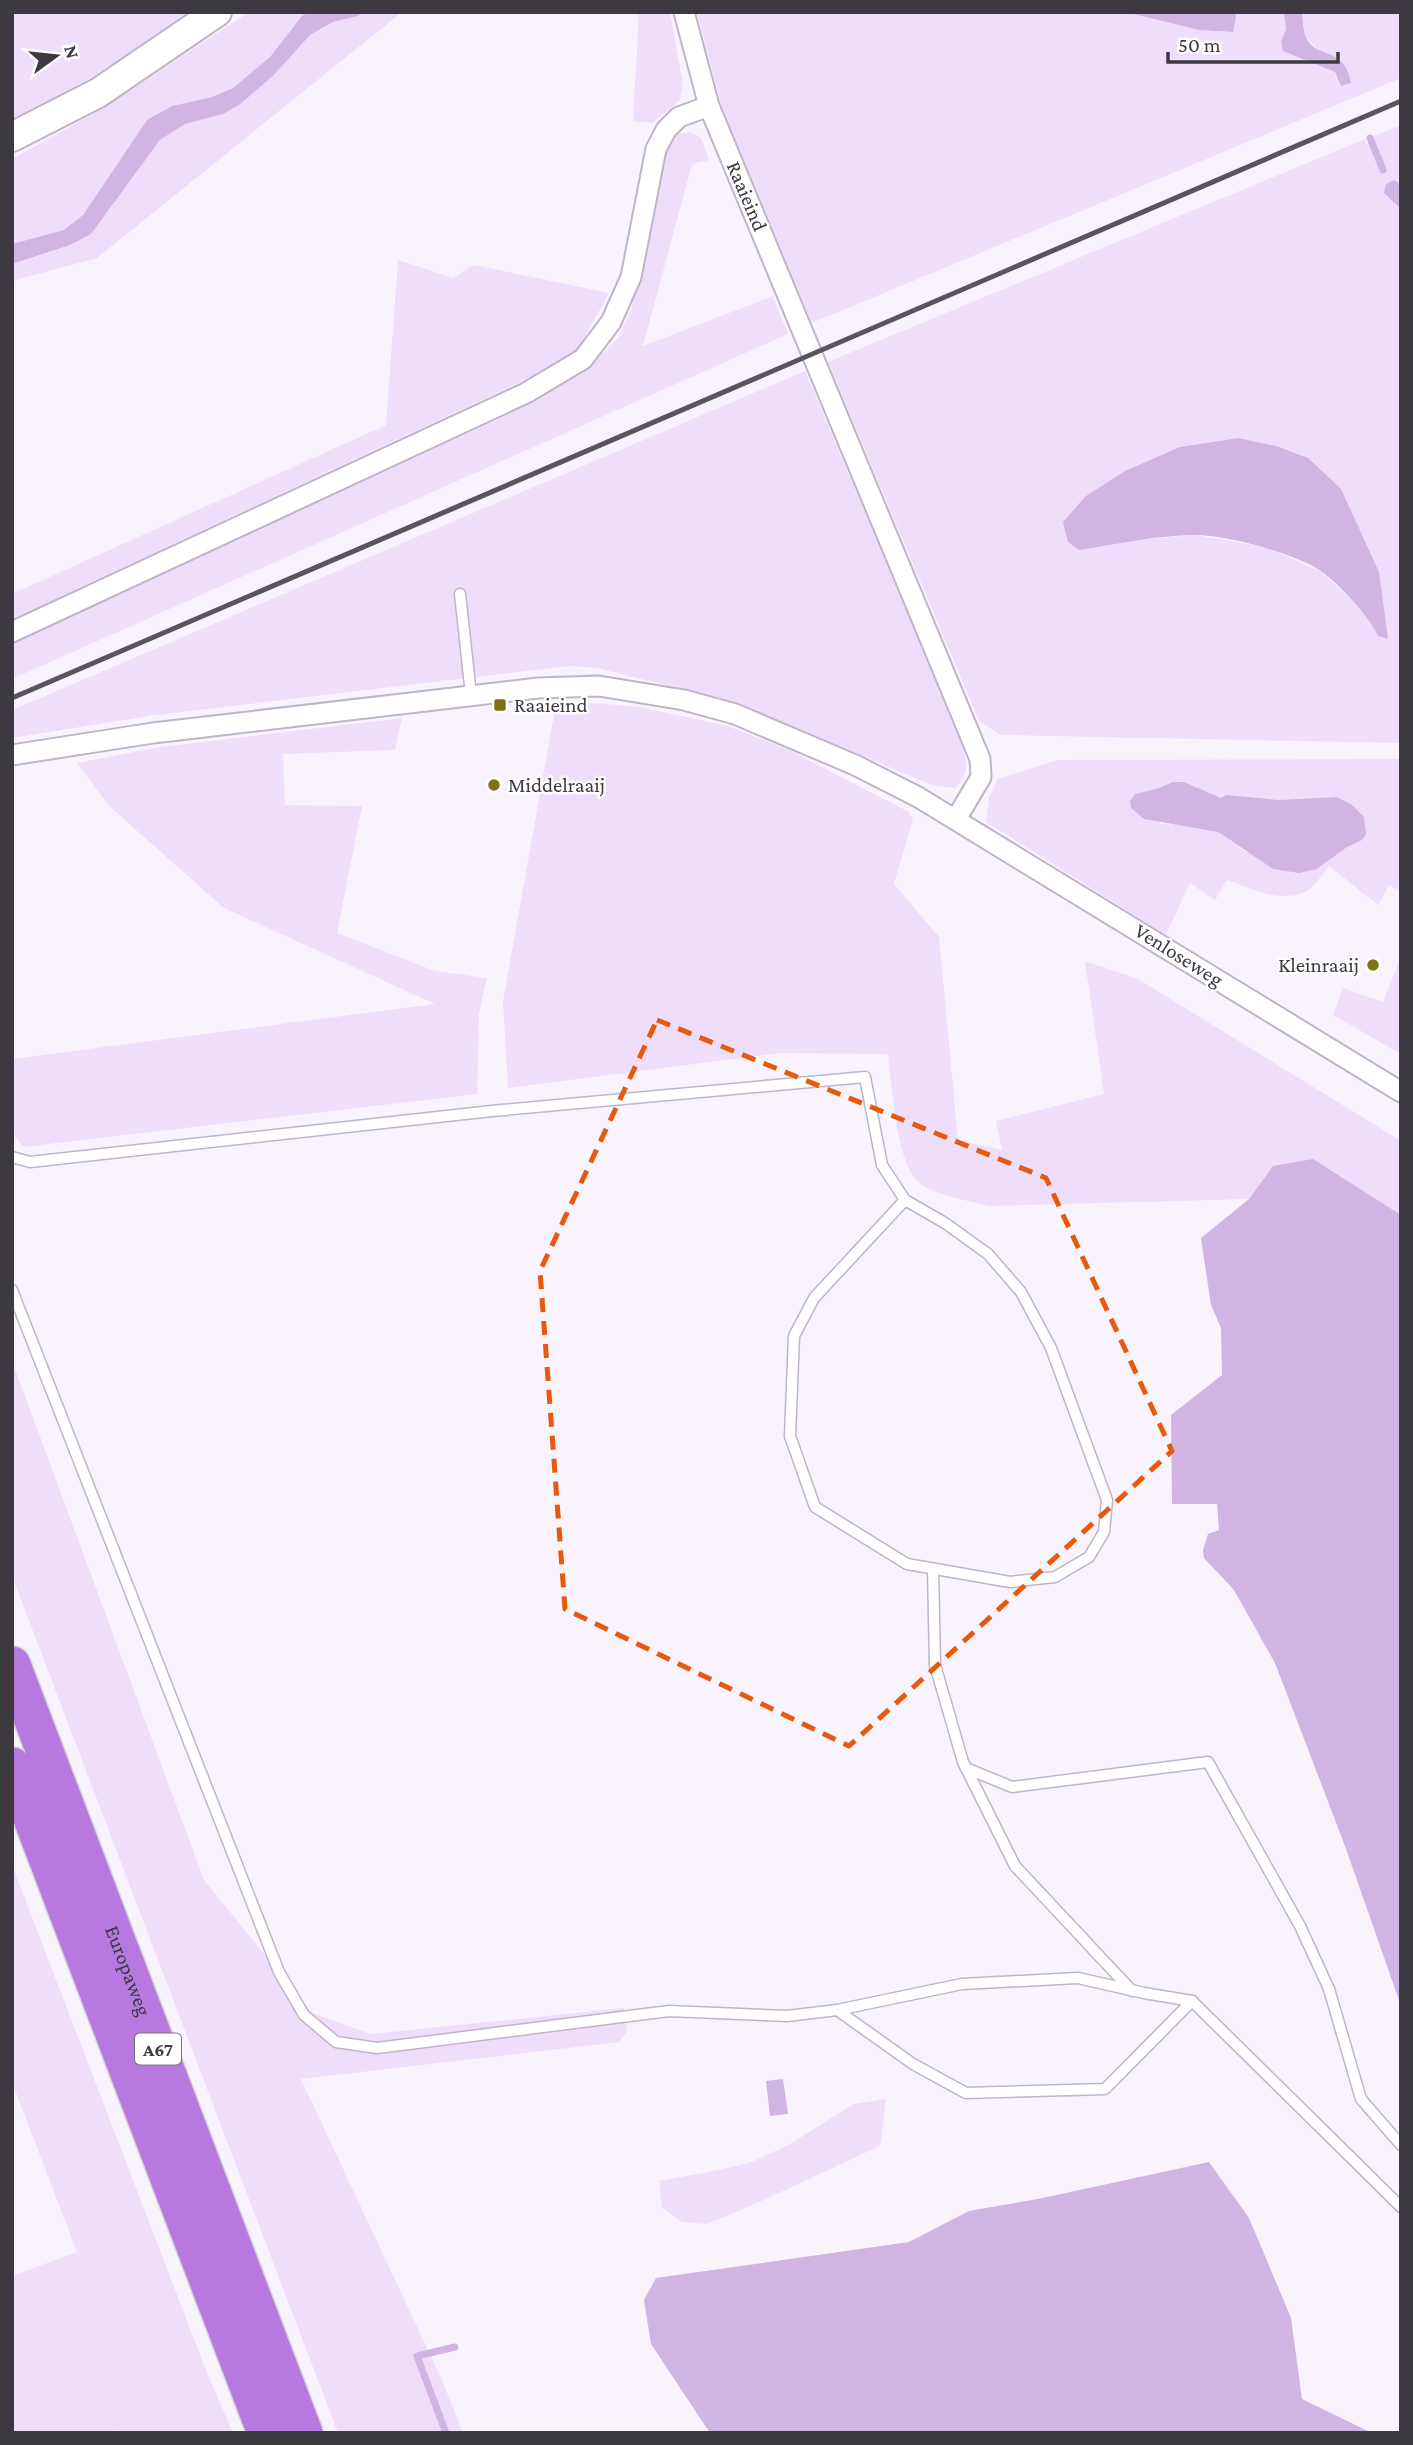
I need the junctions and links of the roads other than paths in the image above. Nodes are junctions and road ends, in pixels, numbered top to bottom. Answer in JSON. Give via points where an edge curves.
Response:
{"nodes":[{"id":1,"x":217,"y":12,"type":"edge"},
{"id":2,"x":684,"y":12,"type":"edge"},
{"id":3,"x":709,"y":106,"type":"junction"},
{"id":4,"x":12,"y":137,"type":"edge"},
{"id":5,"x":460,"y":594,"type":"dead end"},
{"id":6,"x":12,"y":632,"type":"edge"},
{"id":7,"x":471,"y":695,"type":"junction"},
{"id":8,"x":12,"y":755,"type":"edge"},
{"id":9,"x":956,"y":819,"type":"junction"},
{"id":10,"x":1401,"y":1092,"type":"edge"},
{"id":11,"x":12,"y":1157,"type":"edge"},
{"id":12,"x":905,"y":1200,"type":"junction"},
{"id":13,"x":12,"y":1290,"type":"edge"},
{"id":14,"x":933,"y":1569,"type":"junction"},
{"id":15,"x":12,"y":1665,"type":"edge"},
{"id":16,"x":12,"y":1766,"type":"edge"},
{"id":17,"x":966,"y":1768,"type":"junction"},
{"id":18,"x":1132,"y":1991,"type":"junction"},
{"id":19,"x":1192,"y":2001,"type":"junction"},
{"id":20,"x":837,"y":2010,"type":"junction"},
{"id":21,"x":1401,"y":2145,"type":"edge"},
{"id":22,"x":1401,"y":2207,"type":"edge"},
{"id":23,"x":266,"y":2433,"type":"edge"},
{"id":24,"x":304,"y":2433,"type":"edge"}],
"edges":[{"from":1,"to":4,"type":"main road","via":[[98,93]]},
{"from":2,"to":3,"type":"street","name":"Raaieind"},
{"from":3,"to":6,"type":"street","via":[[679,117],[656,149],[631,277],[611,322],[583,359],[526,393]]},
{"from":3,"to":9,"type":"street","name":"Raaieind","via":[[980,759],[981,777]]},
{"from":5,"to":7,"type":"lane"},
{"from":7,"to":8,"type":"street","via":[[153,733]]},
{"from":7,"to":9,"type":"street","via":[[599,686],[684,700],[735,714],[843,760]]},
{"from":9,"to":10,"type":"street","name":"Venloseweg"},
{"from":11,"to":12,"type":"lane","via":[[30,1163],[492,1111],[865,1077],[882,1165]]},
{"from":12,"to":14,"type":"lane","via":[[814,1298],[794,1336],[790,1436],[815,1507],[907,1564]]},
{"from":12,"to":14,"type":"lane","via":[[988,1254],[1021,1292],[1051,1348],[1107,1500],[1104,1532],[1089,1557],[1055,1577],[1010,1582]]},
{"from":13,"to":20,"type":"lane","via":[[279,1972],[304,2015],[336,2042],[377,2048],[668,2011],[786,2016]]},
{"from":14,"to":17,"type":"lane","via":[[935,1665]]},
{"from":15,"to":24,"type":"highway","name":"Europaweg","number":"A67"},
{"from":16,"to":23,"type":"highway","name":"Europaweg","number":"A67"},
{"from":17,"to":18,"type":"lane","via":[[1015,1866]]},
{"from":17,"to":21,"type":"lane","via":[[1012,1787],[1208,1762],[1300,1926],[1329,1989],[1361,2099]]},
{"from":18,"to":19,"type":"lane"},
{"from":18,"to":20,"type":"lane","via":[[1078,1978],[962,1984]]},
{"from":19,"to":20,"type":"lane","via":[[1105,2089],[966,2092],[913,2064]]},
{"from":19,"to":22,"type":"lane"}]}
